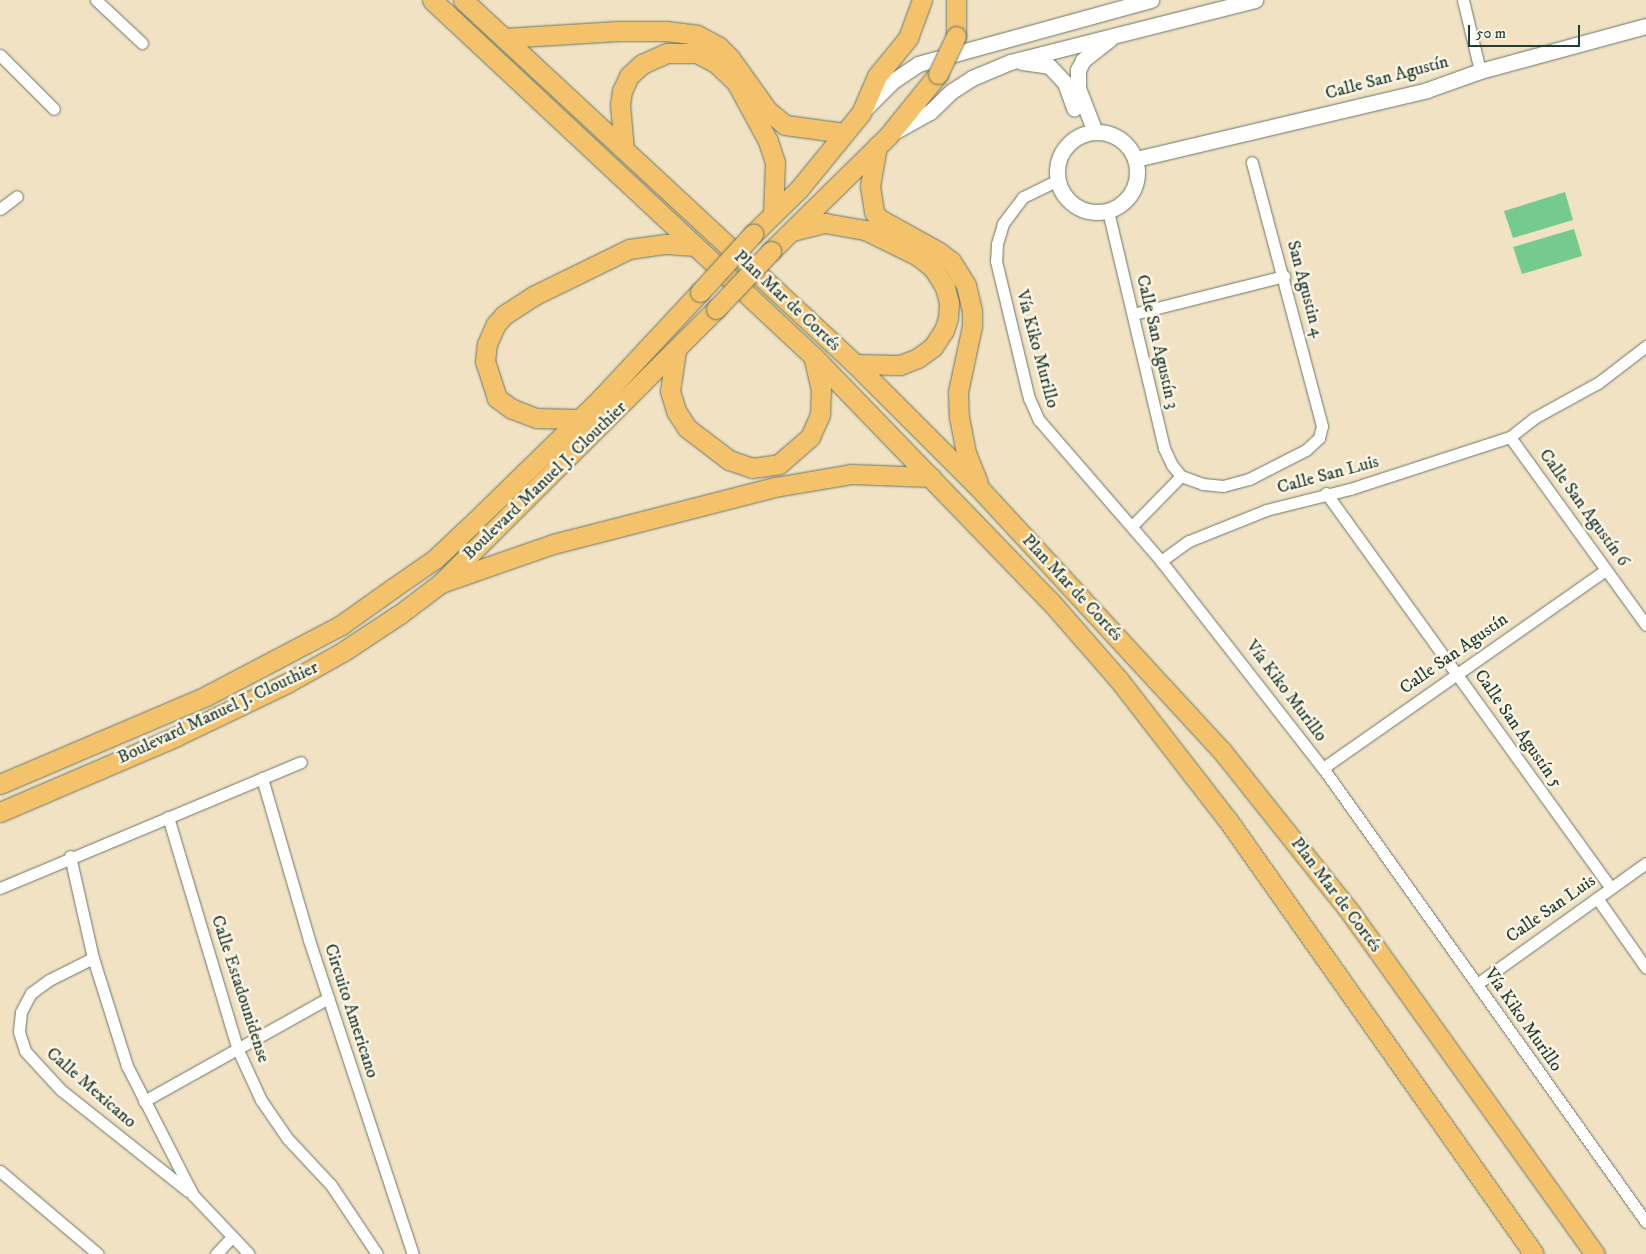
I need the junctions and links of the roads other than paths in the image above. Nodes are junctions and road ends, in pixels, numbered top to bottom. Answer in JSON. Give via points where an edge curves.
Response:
{"nodes":[{"id":1,"x":96,"y":0,"type":"edge"},
{"id":2,"x":432,"y":0,"type":"edge"},
{"id":3,"x":462,"y":0,"type":"edge"},
{"id":4,"x":922,"y":0,"type":"edge"},
{"id":5,"x":956,"y":0,"type":"edge"},
{"id":6,"x":1151,"y":0,"type":"edge"},
{"id":7,"x":1255,"y":0,"type":"edge"},
{"id":8,"x":1463,"y":0,"type":"edge"},
{"id":9,"x":1646,"y":26,"type":"edge"},
{"id":10,"x":1114,"y":35,"type":"junction"},
{"id":11,"x":504,"y":38,"type":"junction"},
{"id":12,"x":142,"y":43,"type":"dead end"},
{"id":13,"x":0,"y":55,"type":"edge"},
{"id":14,"x":1010,"y":62,"type":"junction"},
{"id":15,"x":1480,"y":71,"type":"junction"},
{"id":16,"x":54,"y":109,"type":"dead end"},
{"id":17,"x":861,"y":114,"type":"junction"},
{"id":18,"x":844,"y":133,"type":"junction"},
{"id":19,"x":1088,"y":133,"type":"junction"},
{"id":20,"x":882,"y":141,"type":"junction"},
{"id":21,"x":624,"y":148,"type":"junction"},
{"id":22,"x":1136,"y":159,"type":"junction"},
{"id":23,"x":1252,"y":162,"type":"dead end"},
{"id":24,"x":1058,"y":180,"type":"junction"},
{"id":25,"x":17,"y":196,"type":"dead end"},
{"id":26,"x":2,"y":204,"type":"edge"},
{"id":27,"x":1108,"y":211,"type":"junction"},
{"id":28,"x":773,"y":214,"type":"junction"},
{"id":29,"x":792,"y":231,"type":"junction"},
{"id":30,"x":695,"y":246,"type":"junction"},
{"id":31,"x":1284,"y":276,"type":"junction"},
{"id":32,"x":1133,"y":314,"type":"junction"},
{"id":33,"x":1646,"y":346,"type":"edge"},
{"id":34,"x":676,"y":351,"type":"junction"},
{"id":35,"x":814,"y":357,"type":"junction"},
{"id":36,"x":855,"y":364,"type":"junction"},
{"id":37,"x":580,"y":419,"type":"junction"},
{"id":38,"x":1510,"y":437,"type":"junction"},
{"id":39,"x":1181,"y":476,"type":"junction"},
{"id":40,"x":931,"y":477,"type":"junction"},
{"id":41,"x":981,"y":490,"type":"junction"},
{"id":42,"x":1326,"y":493,"type":"junction"},
{"id":43,"x":1132,"y":526,"type":"junction"},
{"id":44,"x":1161,"y":561,"type":"junction"},
{"id":45,"x":1606,"y":570,"type":"junction"},
{"id":46,"x":441,"y":582,"type":"junction"},
{"id":47,"x":1646,"y":625,"type":"edge"},
{"id":48,"x":1458,"y":674,"type":"junction"},
{"id":49,"x":301,"y":762,"type":"dead end"},
{"id":50,"x":1323,"y":768,"type":"junction"},
{"id":51,"x":262,"y":778,"type":"junction"},
{"id":52,"x":0,"y":784,"type":"edge"},
{"id":53,"x":0,"y":812,"type":"edge"},
{"id":54,"x":168,"y":817,"type":"junction"},
{"id":55,"x":70,"y":856,"type":"junction"},
{"id":56,"x":1646,"y":864,"type":"edge"},
{"id":57,"x":0,"y":888,"type":"edge"},
{"id":58,"x":1611,"y":888,"type":"junction"},
{"id":59,"x":1597,"y":898,"type":"junction"},
{"id":60,"x":93,"y":958,"type":"junction"},
{"id":61,"x":1646,"y":968,"type":"edge"},
{"id":62,"x":1477,"y":984,"type":"junction"},
{"id":63,"x":328,"y":998,"type":"junction"},
{"id":64,"x":238,"y":1050,"type":"junction"},
{"id":65,"x":144,"y":1101,"type":"junction"},
{"id":66,"x":0,"y":1171,"type":"edge"},
{"id":67,"x":193,"y":1195,"type":"junction"},
{"id":68,"x":1646,"y":1222,"type":"edge"},
{"id":69,"x":232,"y":1237,"type":"junction"},
{"id":70,"x":98,"y":1254,"type":"edge"},
{"id":71,"x":216,"y":1254,"type":"edge"},
{"id":72,"x":249,"y":1254,"type":"edge"},
{"id":73,"x":377,"y":1254,"type":"edge"},
{"id":74,"x":413,"y":1254,"type":"edge"},
{"id":75,"x":1534,"y":1254,"type":"edge"},
{"id":76,"x":1595,"y":1254,"type":"edge"}],
"edges":[{"from":1,"to":12,"type":"street"},
{"from":2,"to":30,"type":"main road","name":"Plan Mar de Cortés"},
{"from":3,"to":11,"type":"main road","name":"Plan Mar de Cortés"},
{"from":4,"to":17,"type":"main road","name":"Boulevard Manuel J. Clouthier","via":[[908,38],[877,76]]},
{"from":5,"to":20,"type":"main road","name":"Boulevard Manuel J. Clouthier","bridge":true,"via":[[956,36],[938,74]]},
{"from":6,"to":17,"type":"street","via":[[918,64],[893,81]]},
{"from":7,"to":10,"type":"street"},
{"from":8,"to":15,"type":"street"},
{"from":9,"to":15,"type":"street","name":"Calle San Agustín"},
{"from":10,"to":14,"type":"street"},
{"from":10,"to":19,"type":"street","via":[[1084,60],[1078,70],[1078,88]]},
{"from":11,"to":18,"type":"main road","via":[[637,31],[697,35],[718,46],[730,58],[768,111],[785,125]]},
{"from":11,"to":21,"type":"main road","name":"Plan Mar de Cortés"},
{"from":13,"to":16,"type":"street"},
{"from":14,"to":19,"type":"street","via":[[1049,66],[1061,76]]},
{"from":14,"to":20,"type":"street","via":[[972,78],[930,112]]},
{"from":15,"to":22,"type":"street","name":"Calle San Agustín","via":[[1427,90]]},
{"from":17,"to":18,"type":"main road","name":"Boulevard Manuel J. Clouthier"},
{"from":18,"to":28,"type":"main road","name":"Boulevard Manuel J. Clouthier","via":[[799,189]]},
{"from":19,"to":22,"type":"street","via":[[1120,139]]},
{"from":19,"to":24,"type":"street","via":[[1062,154]]},
{"from":20,"to":29,"type":"main road","name":"Boulevard Manuel J. Clouthier"},
{"from":20,"to":41,"type":"main road","via":[[870,186],[878,218],[951,261],[966,285],[972,326],[958,392],[959,417],[966,453]]},
{"from":21,"to":28,"type":"main road","via":[[620,105],[629,76],[642,64],[667,53],[697,54],[716,63],[736,82],[768,141],[775,162]]},
{"from":21,"to":36,"type":"main road","name":"Plan Mar de Cortés"},
{"from":22,"to":27,"type":"street","via":[[1137,179],[1130,197]]},
{"from":23,"to":31,"type":"street","name":"San Agustin 4"},
{"from":24,"to":27,"type":"street","via":[[1071,203],[1082,210]]},
{"from":24,"to":43,"type":"street","name":"Vía Kiko Murillo","via":[[1023,197],[1015,206],[1003,224],[996,261],[1029,398],[1039,420],[1056,444]]},
{"from":25,"to":26,"type":"street"},
{"from":27,"to":32,"type":"street","name":"Calle San Agustín 3"},
{"from":28,"to":37,"type":"main road","name":"Boulevard Manuel J. Clouthier","bridge":true},
{"from":29,"to":34,"type":"main road","name":"Boulevard Manuel J. Clouthier","bridge":true},
{"from":29,"to":36,"type":"main road","via":[[825,223],[878,235],[918,256],[933,268],[945,287],[948,318],[933,347],[900,365]]},
{"from":30,"to":35,"type":"main road","name":"Plan Mar de Cortés"},
{"from":30,"to":37,"type":"main road","via":[[666,244],[629,250],[533,296],[496,324],[487,344],[485,362],[497,398],[512,409],[536,418]]},
{"from":31,"to":32,"type":"street"},
{"from":31,"to":39,"type":"street","name":"San Agustin 4","via":[[1322,426],[1319,438],[1306,450],[1249,479],[1223,486],[1203,484]]},
{"from":32,"to":39,"type":"street","name":"Calle San Agustín 3","via":[[1164,448]]},
{"from":33,"to":38,"type":"street","via":[[1598,383],[1534,418]]},
{"from":34,"to":35,"type":"main road","via":[[670,391],[676,411],[687,428],[729,460],[752,468],[779,464],[810,437],[820,415],[821,390]]},
{"from":34,"to":46,"type":"main road","name":"Boulevard Manuel J. Clouthier"},
{"from":35,"to":40,"type":"main road","name":"Plan Mar de Cortés"},
{"from":36,"to":41,"type":"main road","name":"Plan Mar de Cortés"},
{"from":37,"to":52,"type":"main road","name":"Boulevard Manuel J. Clouthier","via":[[435,559],[341,625],[206,696]]},
{"from":38,"to":42,"type":"street","name":"Calle San Luis"},
{"from":38,"to":45,"type":"street","name":"Calle San Agustín 6"},
{"from":39,"to":43,"type":"street"},
{"from":40,"to":46,"type":"main road","via":[[851,474],[775,487],[553,544]]},
{"from":40,"to":75,"type":"main road","name":"Plan Mar de Cortés","via":[[1050,601],[1125,687],[1226,819]]},
{"from":41,"to":76,"type":"main road","name":"Plan Mar de Cortés","via":[[1222,751],[1272,811],[1350,912]]},
{"from":42,"to":44,"type":"street","name":"Calle San Luis","via":[[1266,510],[1189,541]]},
{"from":42,"to":48,"type":"street","name":"Calle San Agustín 5"},
{"from":43,"to":44,"type":"street","name":"Vía Kiko Murillo"},
{"from":44,"to":50,"type":"street","name":"Vía Kiko Murillo"},
{"from":45,"to":47,"type":"street","name":"Calle San Agustín 6"},
{"from":45,"to":48,"type":"street","name":"Calle San Agustín"},
{"from":46,"to":53,"type":"main road","name":"Boulevard Manuel J. Clouthier","via":[[344,652],[287,683],[177,736]]},
{"from":48,"to":50,"type":"street","name":"Calle San Agustín"},
{"from":48,"to":58,"type":"street","name":"Calle San Agustín 5"},
{"from":49,"to":51,"type":"street"},
{"from":50,"to":62,"type":"street","name":"Vía Kiko Murillo"},
{"from":51,"to":54,"type":"street"},
{"from":51,"to":63,"type":"street","name":"Circuito Americano"},
{"from":54,"to":55,"type":"street"},
{"from":54,"to":64,"type":"street","name":"Calle Estadounidense"},
{"from":55,"to":57,"type":"street"},
{"from":55,"to":60,"type":"street","name":"Calle Mexicano"},
{"from":56,"to":58,"type":"street","name":"Calle San Luis"},
{"from":58,"to":59,"type":"street","name":"Calle San Luis"},
{"from":59,"to":61,"type":"street"},
{"from":59,"to":62,"type":"street","name":"Calle San Luis"},
{"from":60,"to":65,"type":"street","name":"Calle Mexicano","via":[[127,1066]]},
{"from":60,"to":67,"type":"street","name":"Calle Mexicano","via":[[49,980],[32,993],[21,1012],[19,1032],[25,1051],[60,1090]]},
{"from":62,"to":68,"type":"street","name":"Vía Kiko Murillo"},
{"from":63,"to":64,"type":"street"},
{"from":63,"to":74,"type":"street","name":"Circuito Americano"},
{"from":64,"to":65,"type":"street"},
{"from":64,"to":73,"type":"street","name":"Calle Estadounidense","via":[[260,1100],[287,1138],[331,1185]]},
{"from":65,"to":67,"type":"street","name":"Calle Mexicano"},
{"from":66,"to":70,"type":"street"},
{"from":67,"to":69,"type":"street","name":"Calle Mexicano"},
{"from":69,"to":71,"type":"street"},
{"from":69,"to":72,"type":"street","name":"Calle Mexicano"}]}
